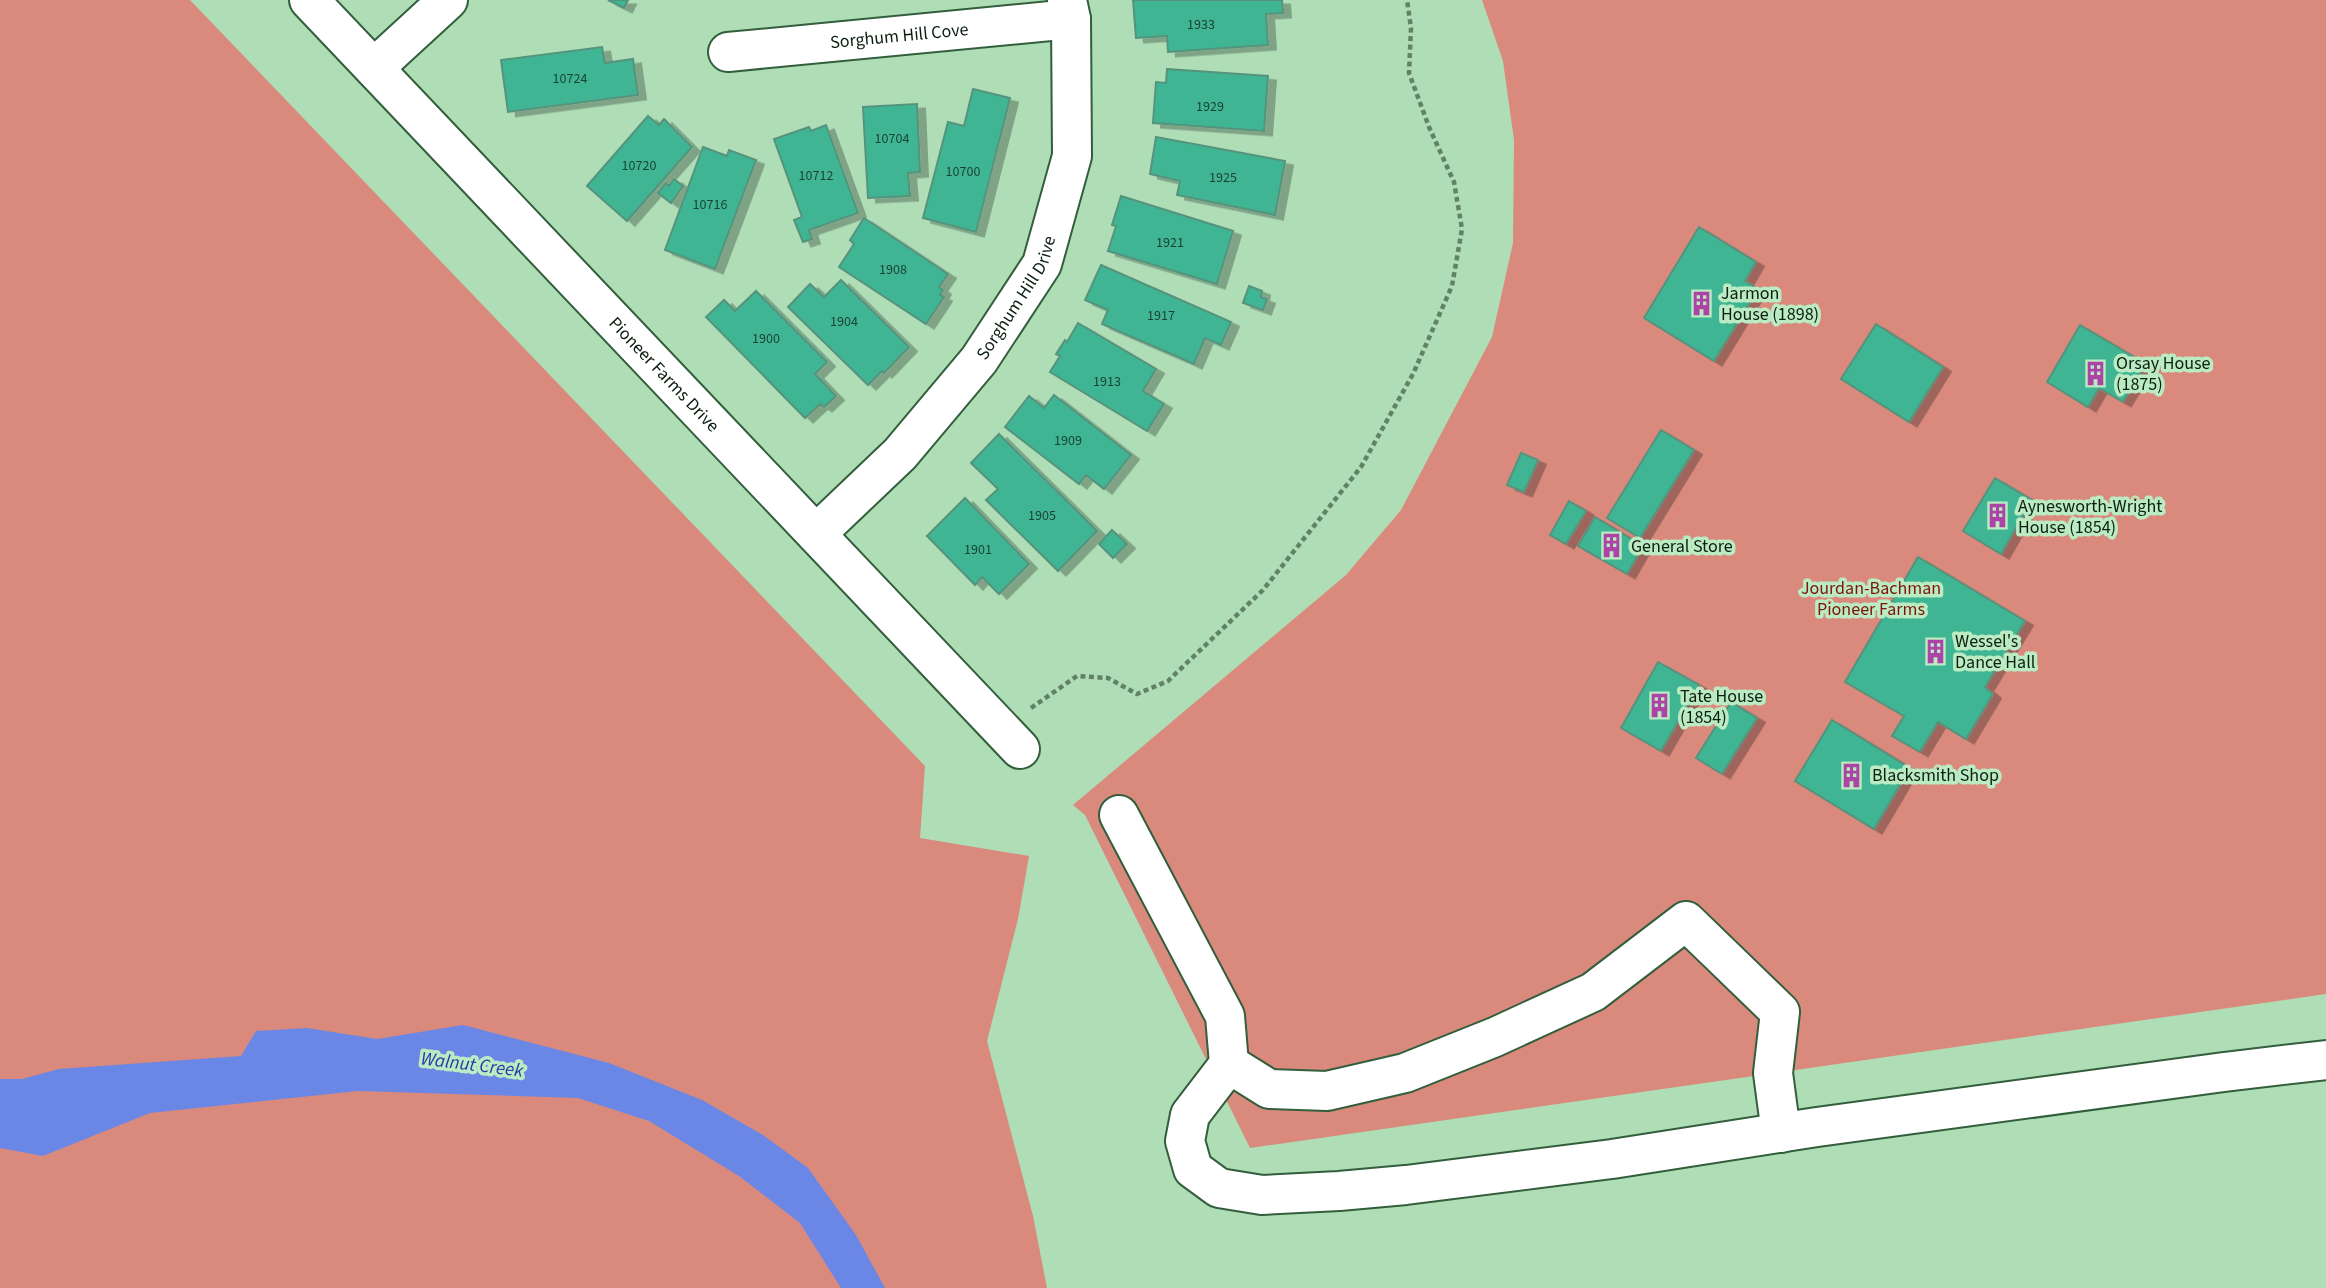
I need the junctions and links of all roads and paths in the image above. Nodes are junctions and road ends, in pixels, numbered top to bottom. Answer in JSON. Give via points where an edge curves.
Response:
{"nodes":[{"id":1,"x":310,"y":0,"type":"edge"},
{"id":2,"x":448,"y":0,"type":"edge"},
{"id":3,"x":1407,"y":0,"type":"edge"},
{"id":4,"x":1069,"y":10,"type":"edge"},
{"id":5,"x":728,"y":52,"type":"dead end"},
{"id":6,"x":374,"y":68,"type":"junction"},
{"id":7,"x":816,"y":534,"type":"junction"},
{"id":8,"x":1028,"y":711,"type":"dead end"},
{"id":9,"x":1020,"y":749,"type":"dead end"},
{"id":10,"x":1119,"y":816,"type":"dead end"},
{"id":11,"x":2326,"y":1060,"type":"edge"},
{"id":12,"x":1229,"y":1064,"type":"junction"},
{"id":13,"x":1781,"y":1133,"type":"junction"}],
"edges":[{"from":1,"to":6,"type":"street","name":"Pioneer Farms Drive"},
{"from":2,"to":6,"type":"street"},
{"from":3,"to":8,"type":"path","via":[[1409,73],[1454,182],[1462,229],[1452,286],[1413,374],[1361,467],[1312,530],[1263,590],[1168,681],[1137,694],[1108,678],[1077,676]]},
{"from":4,"to":5,"type":"street","name":"Sorghum Hill Cove"},
{"from":4,"to":7,"type":"street","name":"Sorghum Hill Drive","via":[[1072,156],[1042,264],[971,370],[900,454]]},
{"from":6,"to":7,"type":"street","name":"Pioneer Farms Drive"},
{"from":7,"to":9,"type":"street","name":"Pioneer Farms Drive"},
{"from":10,"to":12,"type":"street","via":[[1225,1016]]},
{"from":11,"to":13,"type":"street"},
{"from":12,"to":13,"type":"street","via":[[1190,1115],[1185,1142],[1193,1169],[1219,1188],[1262,1195],[1406,1185],[1612,1160]]},
{"from":12,"to":13,"type":"street","via":[[1269,1089],[1327,1091],[1405,1073],[1594,992],[1686,921],[1780,1012],[1773,1073]]}]}
